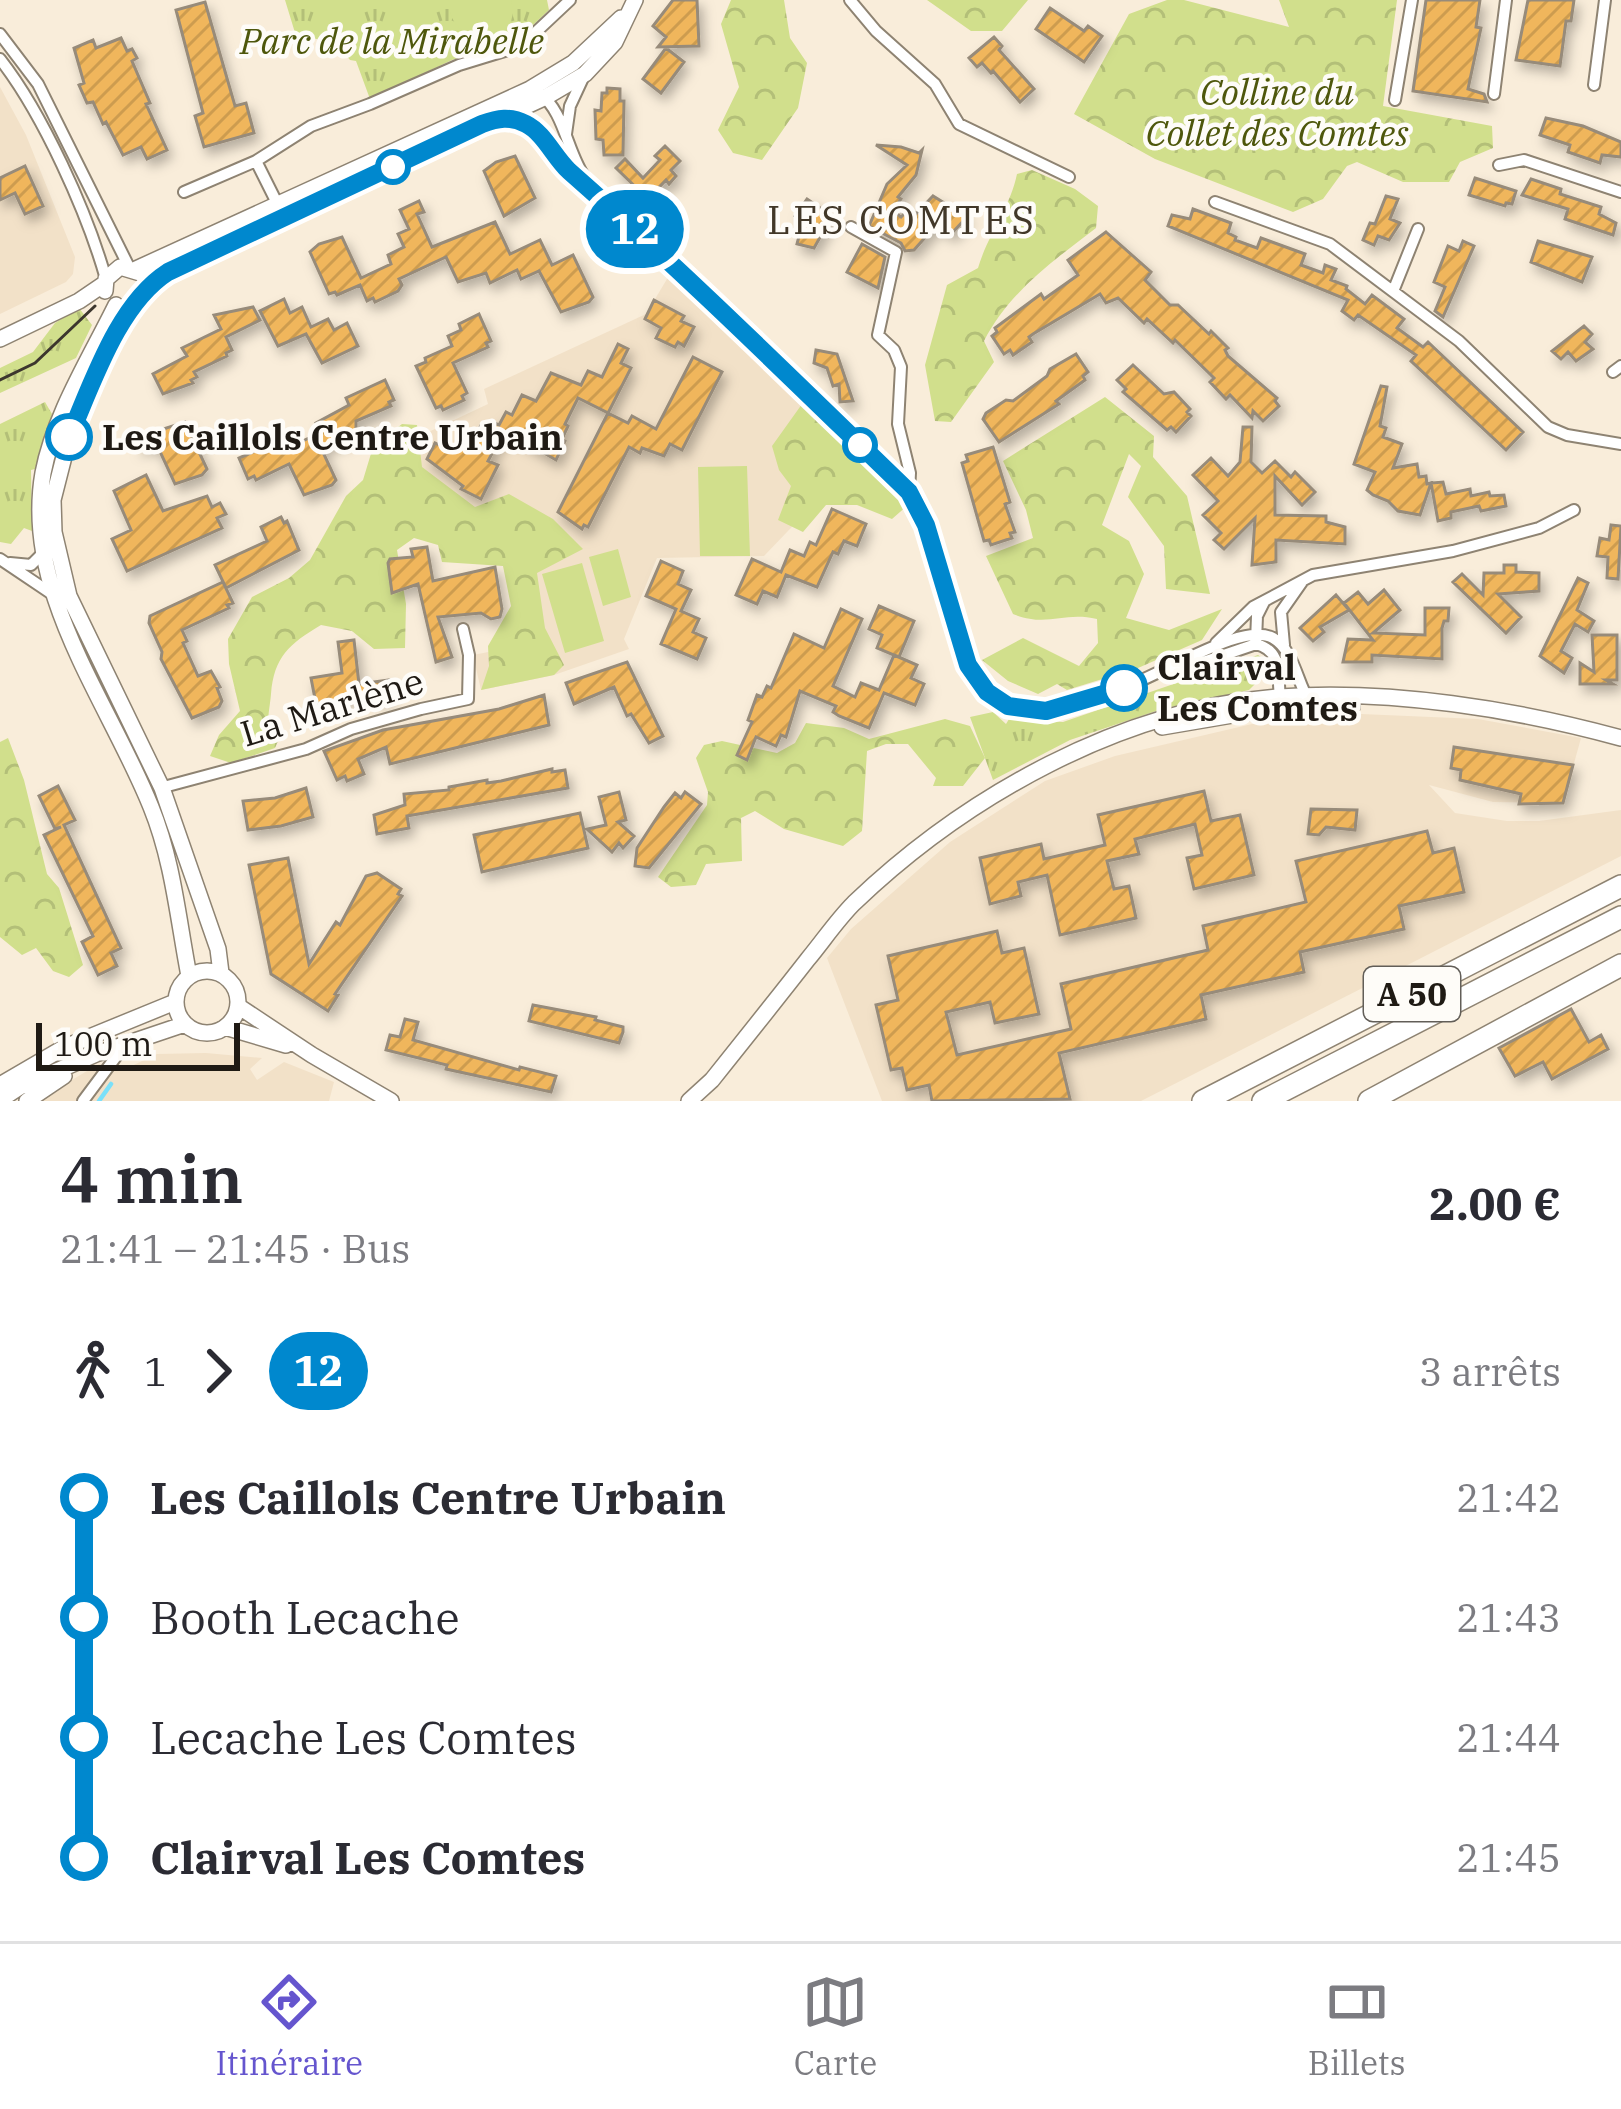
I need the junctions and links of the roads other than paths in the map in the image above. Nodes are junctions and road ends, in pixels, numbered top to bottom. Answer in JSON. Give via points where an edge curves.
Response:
{"nodes":[{"id":1,"x":570,"y":0,"type":"edge"},
{"id":2,"x":850,"y":0,"type":"edge"},
{"id":3,"x":1412,"y":0,"type":"edge"},
{"id":4,"x":1506,"y":0,"type":"edge"},
{"id":5,"x":1605,"y":0,"type":"edge"},
{"id":6,"x":632,"y":6,"type":"edge"},
{"id":7,"x":0,"y":34,"type":"edge"},
{"id":8,"x":0,"y":59,"type":"edge"},
{"id":9,"x":585,"y":74,"type":"junction"},
{"id":10,"x":1594,"y":85,"type":"dead end"},
{"id":11,"x":1494,"y":94,"type":"dead end"},
{"id":12,"x":529,"y":97,"type":"junction"},
{"id":13,"x":546,"y":97,"type":"junction"},
{"id":14,"x":1395,"y":100,"type":"dead end"},
{"id":15,"x":501,"y":117,"type":"junction"},
{"id":16,"x":534,"y":129,"type":"junction"},
{"id":17,"x":566,"y":143,"type":"junction"},
{"id":18,"x":256,"y":161,"type":"junction"},
{"id":19,"x":1499,"y":165,"type":"dead end"},
{"id":20,"x":1069,"y":177,"type":"dead end"},
{"id":21,"x":592,"y":189,"type":"junction"},
{"id":22,"x":184,"y":191,"type":"dead end"},
{"id":23,"x":1621,"y":193,"type":"edge"},
{"id":24,"x":1215,"y":202,"type":"dead end"},
{"id":25,"x":277,"y":207,"type":"junction"},
{"id":26,"x":304,"y":208,"type":"junction"},
{"id":27,"x":851,"y":227,"type":"dead end"},
{"id":28,"x":1418,"y":229,"type":"dead end"},
{"id":29,"x":132,"y":268,"type":"junction"},
{"id":30,"x":146,"y":286,"type":"junction"},
{"id":31,"x":1394,"y":289,"type":"junction"},
{"id":32,"x":108,"y":291,"type":"junction"},
{"id":33,"x":136,"y":305,"type":"junction"},
{"id":34,"x":0,"y":338,"type":"edge"},
{"id":35,"x":1621,"y":443,"type":"edge"},
{"id":36,"x":909,"y":492,"type":"junction"},
{"id":37,"x":1574,"y":510,"type":"dead end"},
{"id":38,"x":44,"y":552,"type":"junction"},
{"id":39,"x":4,"y":561,"type":"edge"},
{"id":40,"x":1304,"y":579,"type":"junction"},
{"id":41,"x":55,"y":596,"type":"junction"},
{"id":42,"x":1266,"y":598,"type":"junction"},
{"id":43,"x":1284,"y":604,"type":"junction"},
{"id":44,"x":463,"y":629,"type":"dead end"},
{"id":45,"x":1257,"y":639,"type":"junction"},
{"id":46,"x":1285,"y":648,"type":"junction"},
{"id":47,"x":1210,"y":650,"type":"junction"},
{"id":48,"x":1161,"y":674,"type":"junction"},
{"id":49,"x":1285,"y":702,"type":"junction"},
{"id":50,"x":1310,"y":702,"type":"junction"},
{"id":51,"x":1621,"y":738,"type":"edge"},
{"id":52,"x":162,"y":788,"type":"junction"},
{"id":53,"x":145,"y":793,"type":"junction"},
{"id":54,"x":1621,"y":886,"type":"edge"},
{"id":55,"x":199,"y":893,"type":"junction"},
{"id":56,"x":177,"y":898,"type":"junction"},
{"id":57,"x":1621,"y":917,"type":"edge"},
{"id":58,"x":1621,"y":965,"type":"edge"},
{"id":59,"x":220,"y":973,"type":"junction"},
{"id":60,"x":189,"y":976,"type":"junction"},
{"id":61,"x":176,"y":1002,"type":"junction"},
{"id":62,"x":238,"y":1006,"type":"junction"},
{"id":63,"x":184,"y":1024,"type":"junction"},
{"id":64,"x":225,"y":1027,"type":"junction"},
{"id":65,"x":90,"y":1037,"type":"junction"},
{"id":66,"x":124,"y":1045,"type":"junction"},
{"id":67,"x":312,"y":1055,"type":"junction"},
{"id":68,"x":0,"y":1084,"type":"edge"},
{"id":69,"x":24,"y":1094,"type":"edge"},
{"id":70,"x":0,"y":1100,"type":"edge"},
{"id":71,"x":83,"y":1101,"type":"edge"},
{"id":72,"x":391,"y":1101,"type":"edge"},
{"id":73,"x":689,"y":1101,"type":"edge"},
{"id":74,"x":1203,"y":1101,"type":"edge"},
{"id":75,"x":1263,"y":1101,"type":"edge"},
{"id":76,"x":1370,"y":1101,"type":"edge"}],
"edges":[{"from":1,"to":18,"type":"street","via":[[521,46],[311,126]]},
{"from":2,"to":20,"type":"street","via":[[935,84],[958,124]]},
{"from":3,"to":14,"type":"street"},
{"from":4,"to":11,"type":"street"},
{"from":5,"to":10,"type":"street"},
{"from":6,"to":9,"type":"street","via":[[615,42]]},
{"from":6,"to":12,"type":"street"},
{"from":7,"to":29,"type":"street","via":[[38,84]]},
{"from":8,"to":32,"type":"street","via":[[92,232]]},
{"from":9,"to":13,"type":"street"},
{"from":9,"to":17,"type":"street"},
{"from":12,"to":13,"type":"street"},
{"from":12,"to":15,"type":"street"},
{"from":12,"to":16,"type":"street"},
{"from":12,"to":25,"type":"street"},
{"from":13,"to":17,"type":"street"},
{"from":15,"to":16,"type":"street"},
{"from":15,"to":26,"type":"street"},
{"from":16,"to":21,"type":"street"},
{"from":17,"to":21,"type":"street"},
{"from":18,"to":22,"type":"street"},
{"from":18,"to":25,"type":"street"},
{"from":19,"to":23,"type":"street","via":[[1525,160]]},
{"from":21,"to":36,"type":"street"},
{"from":24,"to":31,"type":"street","via":[[1330,244]]},
{"from":25,"to":26,"type":"street"},
{"from":25,"to":29,"type":"street"},
{"from":26,"to":30,"type":"street"},
{"from":27,"to":36,"type":"street","via":[[896,252],[878,335],[901,367],[898,424]]},
{"from":28,"to":31,"type":"street"},
{"from":29,"to":30,"type":"street"},
{"from":29,"to":32,"type":"street","via":[[120,267]]},
{"from":30,"to":33,"type":"street"},
{"from":31,"to":35,"type":"street","via":[[1548,427]]},
{"from":32,"to":33,"type":"street"},
{"from":32,"to":34,"type":"street"},
{"from":32,"to":38,"type":"street","via":[[49,453],[40,497]]},
{"from":33,"to":52,"type":"street","via":[[69,437],[54,532],[69,596]]},
{"from":36,"to":48,"type":"street","via":[[968,665],[994,699],[1046,711]]},
{"from":37,"to":40,"type":"street","via":[[1454,551]]},
{"from":38,"to":39,"type":"street","via":[[31,565]]},
{"from":38,"to":41,"type":"street"},
{"from":39,"to":41,"type":"street"},
{"from":40,"to":42,"type":"street"},
{"from":40,"to":43,"type":"street"},
{"from":41,"to":53,"type":"street"},
{"from":42,"to":45,"type":"street"},
{"from":42,"to":47,"type":"street"},
{"from":43,"to":45,"type":"street"},
{"from":43,"to":46,"type":"street"},
{"from":44,"to":52,"type":"street","name":"La Marlène","via":[[468,699]]},
{"from":45,"to":46,"type":"street","via":[[1270,636]]},
{"from":45,"to":47,"type":"street"},
{"from":45,"to":48,"type":"street"},
{"from":45,"to":49,"type":"street","via":[[1276,658]]},
{"from":46,"to":50,"type":"street"},
{"from":47,"to":48,"type":"street"},
{"from":49,"to":50,"type":"street"},
{"from":49,"to":73,"type":"street","via":[[1132,731],[1018,781],[917,849],[851,906]]},
{"from":50,"to":51,"type":"street","via":[[1433,703]]},
{"from":52,"to":53,"type":"street","name":"La Marlène"},
{"from":52,"to":55,"type":"street"},
{"from":53,"to":56,"type":"street"},
{"from":54,"to":74,"type":"highway","number":"A 50"},
{"from":55,"to":56,"type":"street"},
{"from":55,"to":59,"type":"street"},
{"from":56,"to":60,"type":"street"},
{"from":57,"to":75,"type":"highway","number":"A 50"},
{"from":58,"to":76,"type":"highway"},
{"from":59,"to":60,"type":"street"},
{"from":59,"to":62,"type":"street","via":[[237,990]]},
{"from":60,"to":61,"type":"street"},
{"from":61,"to":63,"type":"street"},
{"from":61,"to":65,"type":"street"},
{"from":62,"to":64,"type":"street"},
{"from":62,"to":67,"type":"street"},
{"from":63,"to":64,"type":"street","via":[[209,1033]]},
{"from":63,"to":66,"type":"street"},
{"from":64,"to":67,"type":"street"},
{"from":65,"to":68,"type":"street"},
{"from":65,"to":69,"type":"street"},
{"from":66,"to":69,"type":"street"},
{"from":66,"to":71,"type":"street"},
{"from":67,"to":72,"type":"street"},
{"from":69,"to":70,"type":"street"}]}
